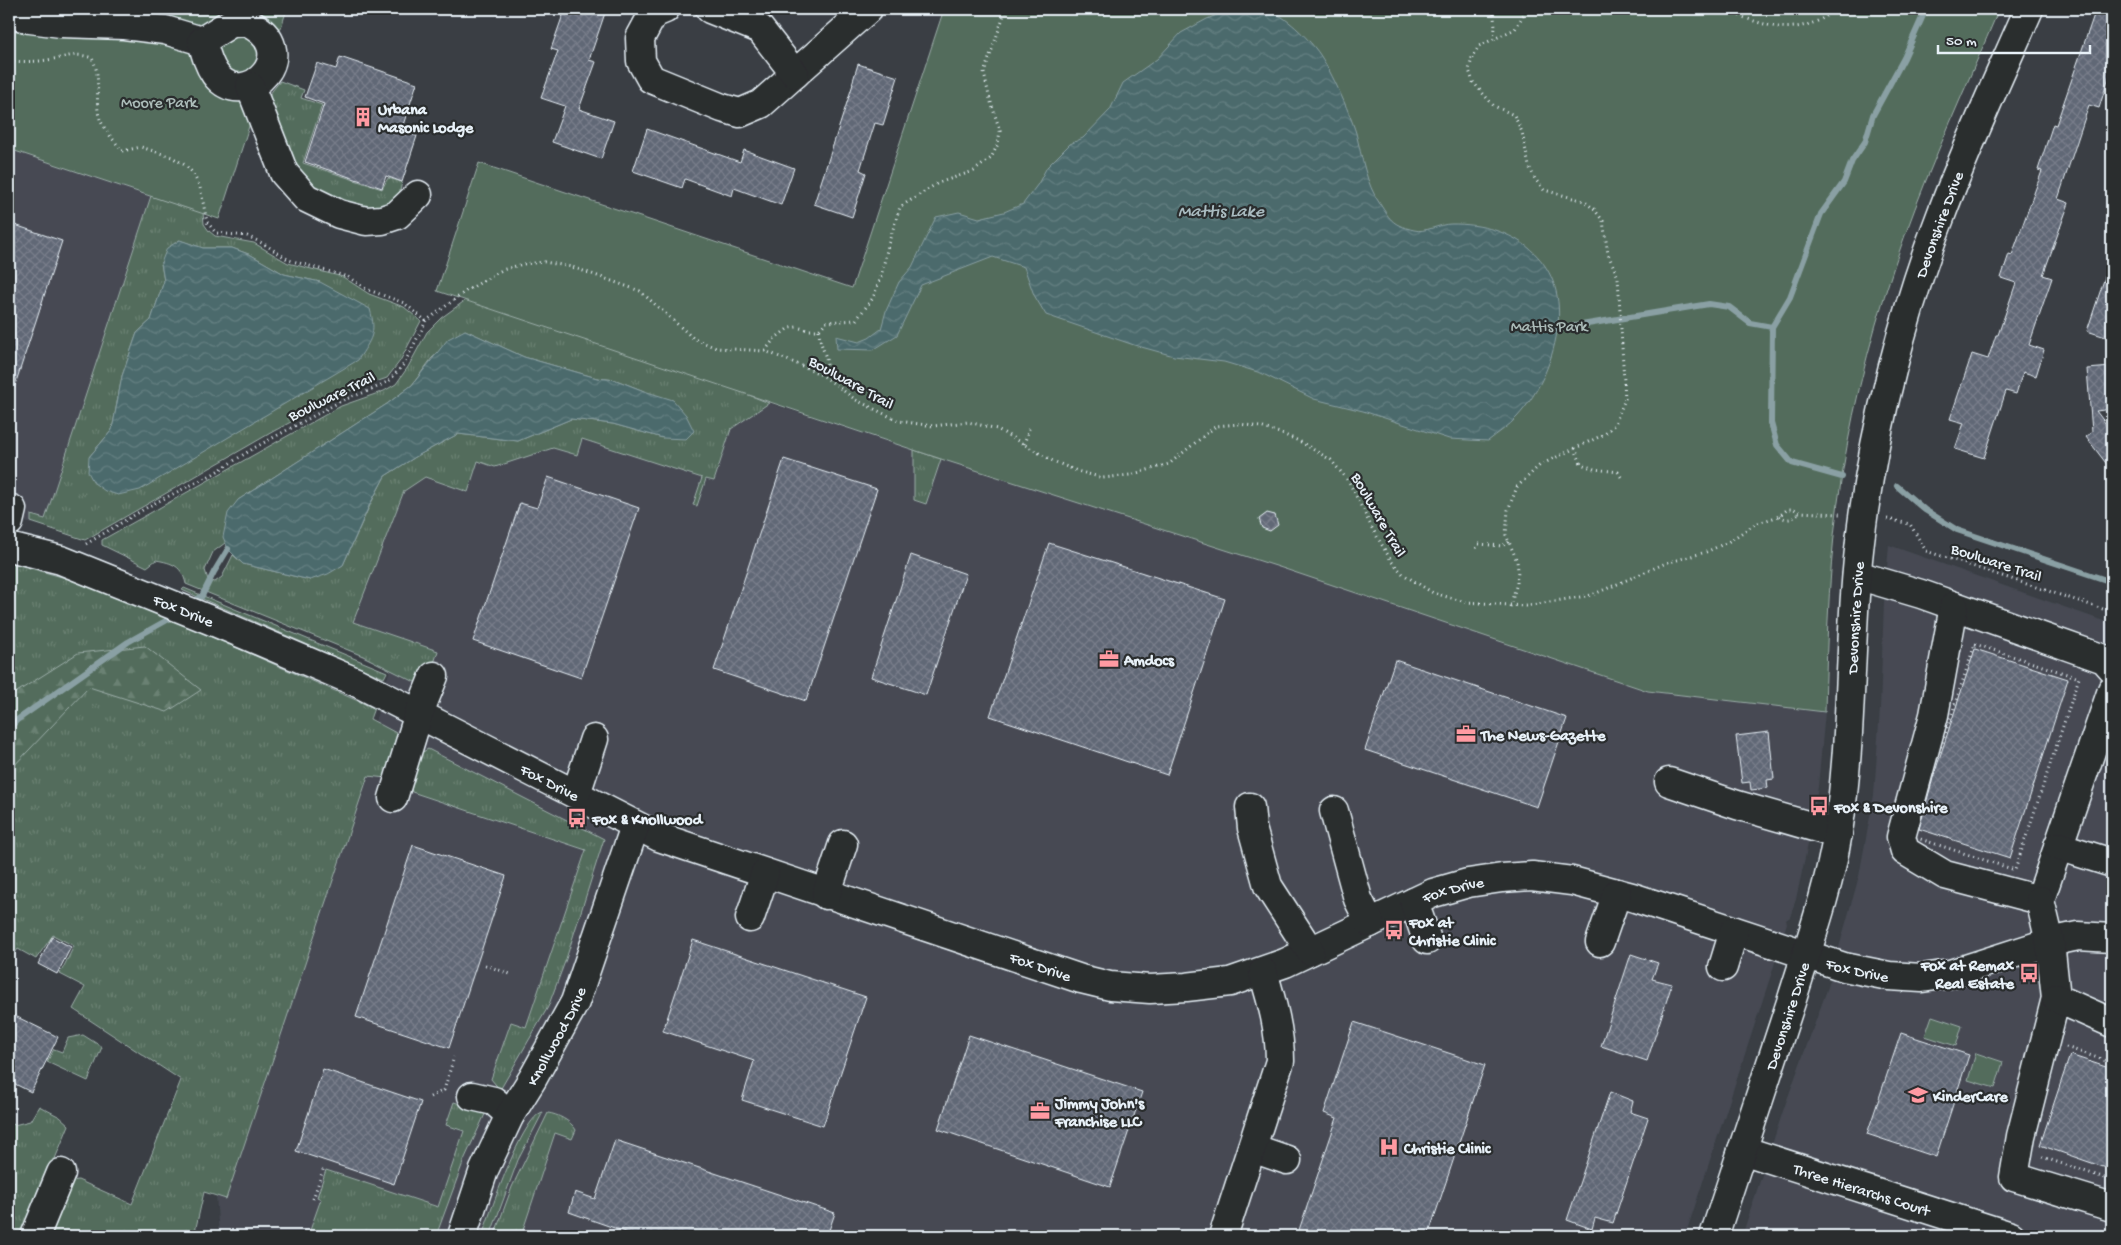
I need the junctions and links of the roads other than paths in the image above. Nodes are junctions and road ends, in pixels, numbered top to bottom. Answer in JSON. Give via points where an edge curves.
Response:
{"nodes":[{"id":1,"x":665,"y":9,"type":"edge"},
{"id":2,"x":710,"y":9,"type":"edge"},
{"id":3,"x":868,"y":9,"type":"edge"},
{"id":4,"x":2029,"y":9,"type":"edge"},
{"id":5,"x":9,"y":13,"type":"edge"},
{"id":6,"x":202,"y":41,"type":"junction"},
{"id":7,"x":795,"y":74,"type":"junction"},
{"id":8,"x":250,"y":86,"type":"junction"},
{"id":9,"x":418,"y":195,"type":"dead end"},
{"id":10,"x":9,"y":547,"type":"edge"},
{"id":11,"x":1857,"y":575,"type":"junction"},
{"id":12,"x":1954,"y":606,"type":"junction"},
{"id":13,"x":2112,"y":668,"type":"edge"},
{"id":14,"x":434,"y":676,"type":"dead end"},
{"id":15,"x":2112,"y":690,"type":"edge"},
{"id":16,"x":419,"y":713,"type":"junction"},
{"id":17,"x":594,"y":738,"type":"dead end"},
{"id":18,"x":1669,"y":782,"type":"dead end"},
{"id":19,"x":576,"y":794,"type":"junction"},
{"id":20,"x":393,"y":798,"type":"dead end"},
{"id":21,"x":1250,"y":807,"type":"dead end"},
{"id":22,"x":1334,"y":811,"type":"dead end"},
{"id":23,"x":635,"y":826,"type":"junction"},
{"id":24,"x":1838,"y":834,"type":"junction"},
{"id":25,"x":844,"y":844,"type":"dead end"},
{"id":26,"x":2058,"y":846,"type":"junction"},
{"id":27,"x":2112,"y":864,"type":"edge"},
{"id":28,"x":765,"y":873,"type":"junction"},
{"id":29,"x":1617,"y":893,"type":"junction"},
{"id":30,"x":826,"y":895,"type":"junction"},
{"id":31,"x":2040,"y":900,"type":"junction"},
{"id":32,"x":1414,"y":902,"type":"junction"},
{"id":33,"x":750,"y":918,"type":"dead end"},
{"id":34,"x":1370,"y":923,"type":"junction"},
{"id":35,"x":1734,"y":931,"type":"junction"},
{"id":36,"x":2112,"y":938,"type":"edge"},
{"id":37,"x":1427,"y":940,"type":"dead end"},
{"id":38,"x":1600,"y":942,"type":"dead end"},
{"id":39,"x":2050,"y":942,"type":"junction"},
{"id":40,"x":1310,"y":951,"type":"junction"},
{"id":41,"x":1806,"y":954,"type":"junction"},
{"id":42,"x":1723,"y":967,"type":"dead end"},
{"id":43,"x":1263,"y":972,"type":"junction"},
{"id":44,"x":2056,"y":998,"type":"junction"},
{"id":45,"x":2112,"y":1023,"type":"edge"},
{"id":46,"x":472,"y":1096,"type":"dead end"},
{"id":47,"x":510,"y":1115,"type":"junction"},
{"id":48,"x":1252,"y":1148,"type":"junction"},
{"id":49,"x":1742,"y":1150,"type":"junction"},
{"id":50,"x":1287,"y":1160,"type":"dead end"},
{"id":51,"x":61,"y":1173,"type":"dead end"},
{"id":52,"x":2112,"y":1207,"type":"edge"},
{"id":53,"x":35,"y":1236,"type":"edge"},
{"id":54,"x":462,"y":1236,"type":"edge"},
{"id":55,"x":1223,"y":1236,"type":"edge"},
{"id":56,"x":1714,"y":1236,"type":"edge"},
{"id":57,"x":2011,"y":1236,"type":"edge"}],
"edges":[{"from":1,"to":7,"type":"street","via":[[653,14],[640,38],[641,61],[651,79],[740,113],[760,104]]},
{"from":2,"to":7,"type":"street","via":[[760,29]]},
{"from":3,"to":7,"type":"street"},
{"from":4,"to":11,"type":"street","name":"Devonshire Drive","via":[[1941,214],[1916,284],[1874,456],[1861,527]]},
{"from":5,"to":6,"type":"street","via":[[61,24],[124,25],[165,30]]},
{"from":6,"to":8,"type":"street","via":[[215,75],[226,84]]},
{"from":6,"to":8,"type":"street","via":[[231,23],[246,22],[267,36],[279,39],[272,49],[272,63],[267,72]]},
{"from":8,"to":9,"type":"street","via":[[284,173],[306,198],[339,214],[366,221],[397,215]]},
{"from":10,"to":16,"type":"street","name":"Fox Drive","via":[[61,560],[172,604],[356,682]]},
{"from":11,"to":12,"type":"street"},
{"from":11,"to":24,"type":"street","name":"Devonshire Drive","via":[[1846,760]]},
{"from":12,"to":13,"type":"street","via":[[2104,659]]},
{"from":12,"to":31,"type":"street","via":[[1934,715],[1901,837],[1905,851],[1945,875]]},
{"from":14,"to":16,"type":"street"},
{"from":15,"to":26,"type":"street"},
{"from":16,"to":19,"type":"street","name":"Fox Drive"},
{"from":16,"to":20,"type":"street"},
{"from":17,"to":19,"type":"street"},
{"from":18,"to":24,"type":"street"},
{"from":19,"to":23,"type":"street","name":"Fox Drive"},
{"from":21,"to":40,"type":"street","via":[[1257,890]]},
{"from":22,"to":34,"type":"street","via":[[1358,899]]},
{"from":23,"to":28,"type":"street","name":"Fox Drive","via":[[674,843]]},
{"from":23,"to":47,"type":"street","name":"Knollwood Drive","via":[[575,1002]]},
{"from":24,"to":41,"type":"street","name":"Devonshire Drive"},
{"from":25,"to":30,"type":"street"},
{"from":26,"to":27,"type":"street"},
{"from":26,"to":31,"type":"street"},
{"from":28,"to":30,"type":"street","name":"Fox Drive"},
{"from":28,"to":33,"type":"street"},
{"from":29,"to":32,"type":"street","name":"Fox Drive","via":[[1572,881],[1532,876],[1468,883]]},
{"from":29,"to":35,"type":"street","name":"Fox Drive"},
{"from":29,"to":38,"type":"street"},
{"from":30,"to":43,"type":"street","name":"Fox Drive","via":[[1110,986],[1186,987],[1230,982]]},
{"from":31,"to":39,"type":"street"},
{"from":32,"to":34,"type":"street","name":"Fox Drive"},
{"from":32,"to":37,"type":"street"},
{"from":34,"to":40,"type":"street","name":"Fox Drive"},
{"from":35,"to":41,"type":"street","name":"Fox Drive"},
{"from":35,"to":42,"type":"street"},
{"from":36,"to":39,"type":"street","name":"Fox Drive","via":[[2078,936]]},
{"from":39,"to":41,"type":"street","name":"Fox Drive","via":[[1950,974],[1922,978],[1889,976],[1844,967]]},
{"from":39,"to":44,"type":"street"},
{"from":40,"to":43,"type":"street","name":"Fox Drive"},
{"from":41,"to":49,"type":"street","name":"Devonshire Drive"},
{"from":43,"to":48,"type":"street","via":[[1274,1007],[1280,1061]]},
{"from":44,"to":45,"type":"street"},
{"from":44,"to":52,"type":"street","via":[[2014,1176]]},
{"from":46,"to":47,"type":"street","via":[[494,1101]]},
{"from":47,"to":54,"type":"street","name":"Knollwood Drive","via":[[484,1170]]},
{"from":48,"to":50,"type":"street"},
{"from":48,"to":55,"type":"street"},
{"from":49,"to":56,"type":"street","name":"Devonshire Drive"},
{"from":49,"to":57,"type":"street","name":"Three Hierarchs Court"},
{"from":51,"to":53,"type":"street"}]}
